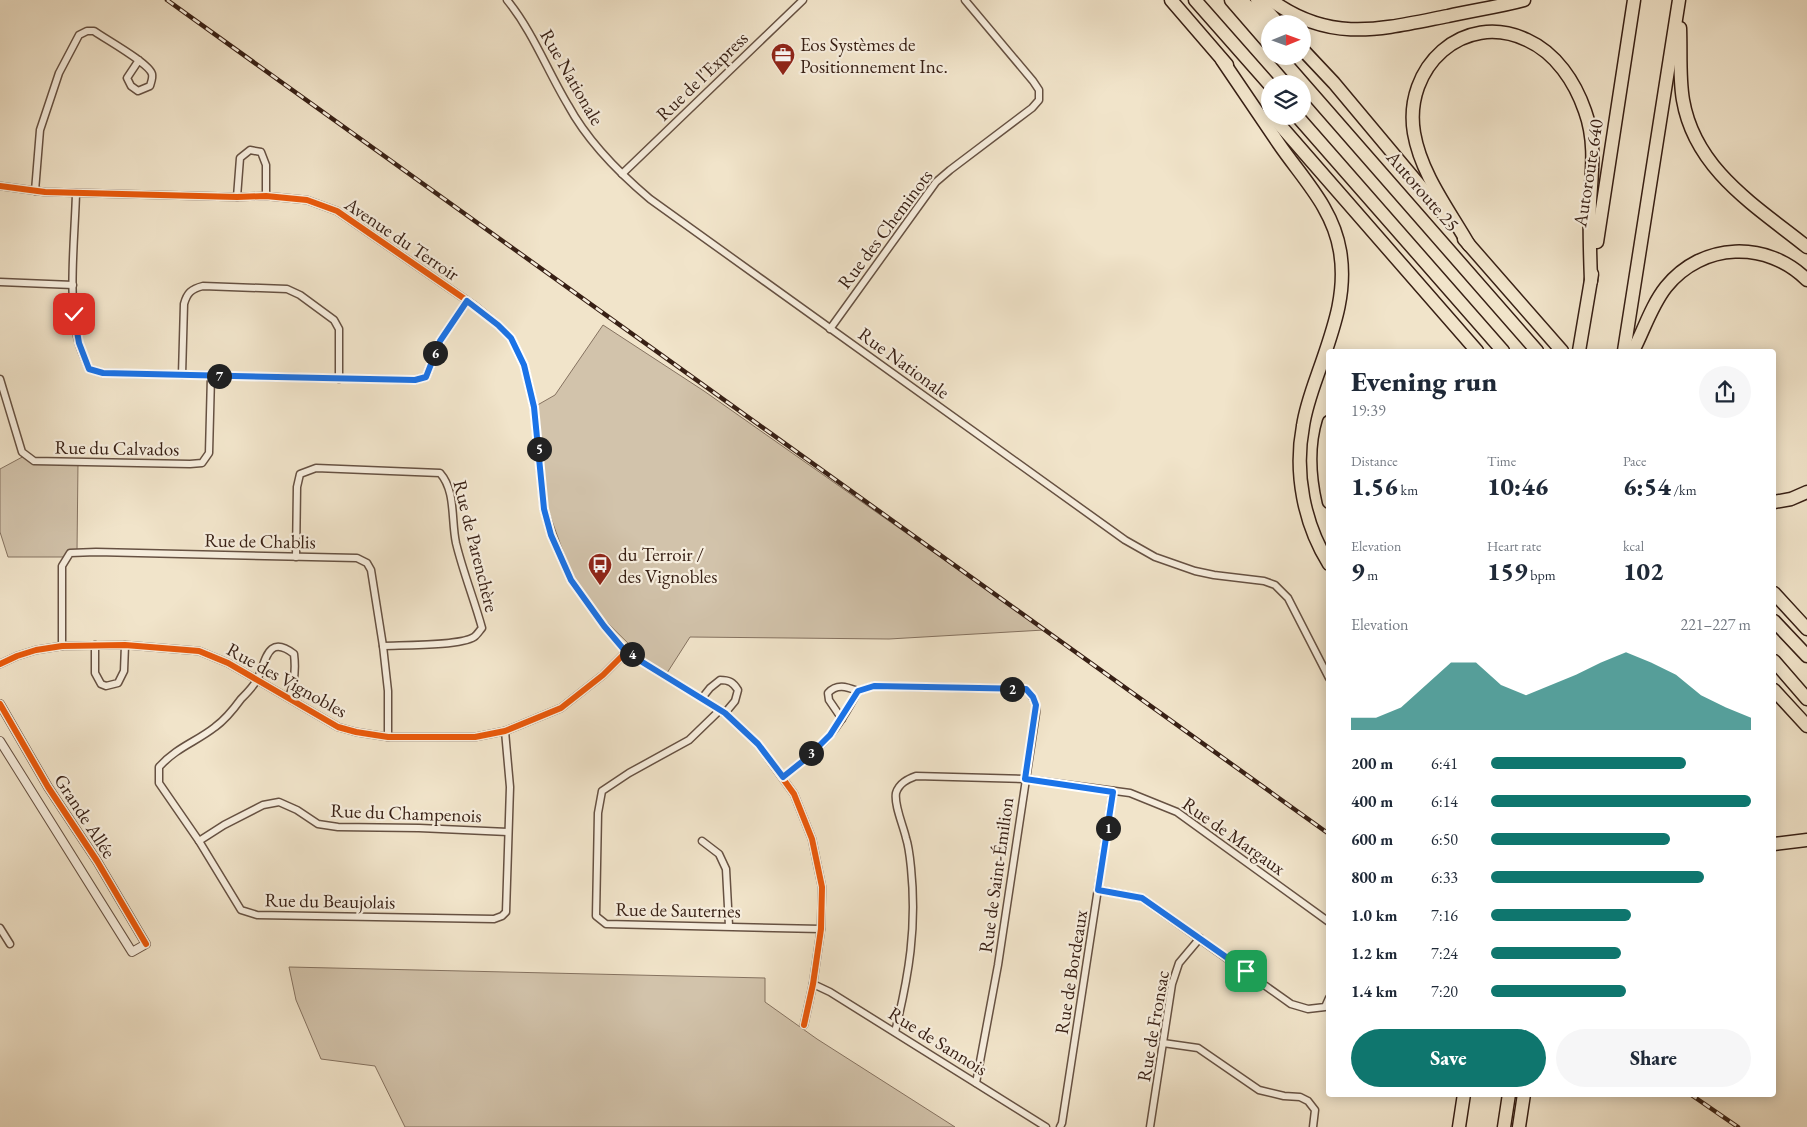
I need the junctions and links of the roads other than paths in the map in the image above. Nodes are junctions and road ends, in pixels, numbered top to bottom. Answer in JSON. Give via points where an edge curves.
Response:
{"nodes":[{"id":1,"x":507,"y":0,"type":"edge"},
{"id":2,"x":803,"y":0,"type":"edge"},
{"id":3,"x":965,"y":0,"type":"edge"},
{"id":4,"x":1171,"y":0,"type":"edge"},
{"id":5,"x":1195,"y":0,"type":"edge"},
{"id":6,"x":1231,"y":0,"type":"edge"},
{"id":7,"x":1241,"y":0,"type":"edge"},
{"id":8,"x":1257,"y":0,"type":"edge"},
{"id":9,"x":1271,"y":0,"type":"edge"},
{"id":10,"x":1524,"y":0,"type":"edge"},
{"id":11,"x":1634,"y":0,"type":"edge"},
{"id":12,"x":1679,"y":0,"type":"edge"},
{"id":13,"x":1271,"y":15,"type":"edge"},
{"id":14,"x":1261,"y":19,"type":"edge"},
{"id":15,"x":1261,"y":35,"type":"edge"},
{"id":16,"x":1311,"y":58,"type":"edge"},
{"id":17,"x":138,"y":60,"type":"junction"},
{"id":18,"x":1222,"y":60,"type":"junction"},
{"id":19,"x":1288,"y":65,"type":"edge"},
{"id":20,"x":1308,"y":65,"type":"edge"},
{"id":21,"x":1261,"y":76,"type":"edge"},
{"id":22,"x":1261,"y":104,"type":"edge"},
{"id":23,"x":1280,"y":125,"type":"edge"},
{"id":24,"x":1305,"y":125,"type":"edge"},
{"id":25,"x":1408,"y":172,"type":"junction"},
{"id":26,"x":622,"y":174,"type":"junction"},
{"id":27,"x":0,"y":186,"type":"edge"},
{"id":28,"x":35,"y":191,"type":"junction"},
{"id":29,"x":76,"y":193,"type":"junction"},
{"id":30,"x":237,"y":196,"type":"junction"},
{"id":31,"x":266,"y":196,"type":"junction"},
{"id":32,"x":1469,"y":245,"type":"junction"},
{"id":33,"x":1807,"y":247,"type":"edge"},
{"id":34,"x":1807,"y":280,"type":"edge"},
{"id":35,"x":1590,"y":281,"type":"junction"},
{"id":36,"x":0,"y":282,"type":"edge"},
{"id":37,"x":73,"y":284,"type":"junction"},
{"id":38,"x":467,"y":301,"type":"junction"},
{"id":39,"x":830,"y":328,"type":"junction"},
{"id":40,"x":1326,"y":349,"type":"edge"},
{"id":41,"x":1326,"y":349,"type":"edge"},
{"id":42,"x":1475,"y":349,"type":"edge"},
{"id":43,"x":1501,"y":349,"type":"edge"},
{"id":44,"x":1535,"y":349,"type":"edge"},
{"id":45,"x":1559,"y":349,"type":"edge"},
{"id":46,"x":1579,"y":349,"type":"edge"},
{"id":47,"x":1624,"y":349,"type":"edge"},
{"id":48,"x":1634,"y":349,"type":"edge"},
{"id":49,"x":182,"y":375,"type":"junction"},
{"id":50,"x":211,"y":376,"type":"junction"},
{"id":51,"x":0,"y":378,"type":"edge"},
{"id":52,"x":339,"y":379,"type":"junction"},
{"id":53,"x":1326,"y":437,"type":"edge"},
{"id":54,"x":1326,"y":481,"type":"edge"},
{"id":55,"x":1807,"y":492,"type":"edge"},
{"id":56,"x":1776,"y":502,"type":"edge"},
{"id":57,"x":296,"y":557,"type":"junction"},
{"id":58,"x":1326,"y":559,"type":"edge"},
{"id":59,"x":1776,"y":595,"type":"edge"},
{"id":60,"x":1776,"y":623,"type":"edge"},
{"id":61,"x":1807,"y":629,"type":"edge"},
{"id":62,"x":95,"y":645,"type":"junction"},
{"id":63,"x":125,"y":645,"type":"junction"},
{"id":64,"x":62,"y":646,"type":"junction"},
{"id":65,"x":383,"y":646,"type":"junction"},
{"id":66,"x":626,"y":652,"type":"junction"},
{"id":67,"x":1807,"y":656,"type":"edge"},
{"id":68,"x":1776,"y":663,"type":"edge"},
{"id":69,"x":0,"y":664,"type":"edge"},
{"id":70,"x":1326,"y":672,"type":"edge"},
{"id":71,"x":257,"y":679,"type":"junction"},
{"id":72,"x":858,"y":691,"type":"junction"},
{"id":73,"x":1776,"y":692,"type":"edge"},
{"id":74,"x":289,"y":697,"type":"junction"},
{"id":75,"x":702,"y":698,"type":"junction"},
{"id":76,"x":1807,"y":698,"type":"edge"},
{"id":77,"x":0,"y":704,"type":"edge"},
{"id":78,"x":722,"y":712,"type":"junction"},
{"id":79,"x":842,"y":719,"type":"junction"},
{"id":80,"x":1807,"y":726,"type":"edge"},
{"id":81,"x":505,"y":731,"type":"junction"},
{"id":82,"x":388,"y":737,"type":"junction"},
{"id":83,"x":0,"y":741,"type":"edge"},
{"id":84,"x":783,"y":777,"type":"junction"},
{"id":85,"x":1025,"y":779,"type":"junction"},
{"id":86,"x":1113,"y":792,"type":"junction"},
{"id":87,"x":508,"y":832,"type":"junction"},
{"id":88,"x":1807,"y":840,"type":"edge"},
{"id":89,"x":199,"y":841,"type":"junction"},
{"id":90,"x":702,"y":841,"type":"dead end"},
{"id":91,"x":1776,"y":844,"type":"edge"},
{"id":92,"x":1098,"y":890,"type":"junction"},
{"id":93,"x":1326,"y":920,"type":"edge"},
{"id":94,"x":729,"y":926,"type":"junction"},
{"id":95,"x":0,"y":928,"type":"edge"},
{"id":96,"x":821,"y":929,"type":"junction"},
{"id":97,"x":1200,"y":938,"type":"junction"},
{"id":98,"x":10,"y":944,"type":"dead end"},
{"id":99,"x":813,"y":984,"type":"junction"},
{"id":100,"x":1326,"y":1005,"type":"edge"},
{"id":101,"x":804,"y":1025,"type":"dead end"},
{"id":102,"x":895,"y":1032,"type":"junction"},
{"id":103,"x":1163,"y":1043,"type":"junction"},
{"id":104,"x":976,"y":1083,"type":"junction"},
{"id":105,"x":1464,"y":1097,"type":"edge"},
{"id":106,"x":1509,"y":1097,"type":"edge"},
{"id":107,"x":1524,"y":1097,"type":"edge"},
{"id":108,"x":1046,"y":1127,"type":"edge"},
{"id":109,"x":1060,"y":1127,"type":"edge"},
{"id":110,"x":1150,"y":1127,"type":"edge"},
{"id":111,"x":1313,"y":1127,"type":"edge"},
{"id":112,"x":1459,"y":1127,"type":"edge"},
{"id":113,"x":1504,"y":1127,"type":"edge"},
{"id":114,"x":1519,"y":1127,"type":"edge"}],
"edges":[{"from":1,"to":26,"type":"street","name":"Rue Nationale","via":[[535,41],[583,130]]},
{"from":2,"to":26,"type":"street","name":"Rue de l'Express"},
{"from":3,"to":39,"type":"street","name":"Rue des Cheminots","via":[[1033,81],[1039,90],[1038,102],[936,182]]},
{"from":4,"to":18,"type":"highway"},
{"from":5,"to":21,"type":"highway"},
{"from":6,"to":15,"type":"highway"},
{"from":7,"to":14,"type":"highway"},
{"from":8,"to":13,"type":"highway"},
{"from":9,"to":10,"type":"highway","via":[[1318,25],[1363,30]]},
{"from":11,"to":35,"type":"highway","name":"Autoroute 640"},
{"from":12,"to":33,"type":"highway","via":[[1683,99],[1698,144],[1731,187]]},
{"from":12,"to":47,"type":"highway"},
{"from":16,"to":25,"type":"highway"},
{"from":17,"to":17,"type":"street","via":[[127,78],[138,91],[150,86],[152,79],[152,73]]},
{"from":17,"to":28,"type":"street","via":[[94,31],[79,35],[59,73],[40,130]]},
{"from":18,"to":22,"type":"highway"},
{"from":18,"to":40,"type":"highway","via":[[1323,205],[1334,228],[1343,276],[1339,308]]},
{"from":19,"to":44,"type":"highway","name":"Autoroute 25"},
{"from":20,"to":25,"type":"highway"},
{"from":23,"to":42,"type":"highway"},
{"from":24,"to":43,"type":"highway"},
{"from":25,"to":32,"type":"highway"},
{"from":26,"to":39,"type":"street","name":"Rue Nationale","via":[[650,199]]},
{"from":27,"to":28,"type":"street","name":"Avenue du Terroir"},
{"from":28,"to":29,"type":"street","name":"Avenue du Terroir"},
{"from":29,"to":30,"type":"street","name":"Avenue du Terroir"},
{"from":29,"to":37,"type":"street"},
{"from":30,"to":31,"type":"street","name":"Avenue du Terroir"},
{"from":30,"to":31,"type":"street","via":[[240,158],[250,150],[261,152],[266,165]]},
{"from":31,"to":38,"type":"street","name":"Avenue du Terroir","via":[[307,200],[337,211]]},
{"from":32,"to":35,"type":"highway","via":[[1420,154],[1413,127],[1415,94],[1430,63],[1454,43],[1483,33],[1511,34],[1533,43],[1553,58],[1570,80],[1586,112],[1592,148]]},
{"from":32,"to":45,"type":"highway"},
{"from":34,"to":48,"type":"highway","via":[[1785,263],[1763,254],[1731,251],[1701,258],[1676,275],[1662,293]]},
{"from":35,"to":46,"type":"highway","name":"Autoroute 640"},
{"from":36,"to":37,"type":"street"},
{"from":37,"to":49,"type":"street","via":[[79,343],[89,369],[103,373]]},
{"from":38,"to":52,"type":"street","via":[[440,341],[426,377],[415,380]]},
{"from":38,"to":66,"type":"street","name":"Avenue du Terroir","via":[[511,338],[524,365],[534,407],[543,502],[551,535],[571,580]]},
{"from":39,"to":70,"type":"street","name":"Rue Nationale","via":[[1133,545],[1195,571],[1264,581],[1279,588],[1288,598]]},
{"from":41,"to":58,"type":"highway","via":[[1302,427],[1300,452],[1307,513]]},
{"from":49,"to":50,"type":"street"},
{"from":49,"to":52,"type":"street","via":[[186,295],[203,286],[287,289],[300,295],[334,320],[339,329]]},
{"from":50,"to":51,"type":"street","name":"Rue du Calvados","via":[[208,453],[202,463],[190,464],[34,461],[22,452]]},
{"from":50,"to":52,"type":"street"},
{"from":53,"to":54,"type":"highway"},
{"from":55,"to":56,"type":"highway"},
{"from":57,"to":64,"type":"street","name":"Rue de Chablis","via":[[70,553],[62,566]]},
{"from":57,"to":65,"type":"street","name":"Rue de Chablis","via":[[357,558],[367,563],[371,570]]},
{"from":57,"to":65,"type":"street","name":"Rue de Parenchère","via":[[300,474],[316,468],[440,473],[449,486],[456,541],[482,628],[475,637],[465,640]]},
{"from":59,"to":61,"type":"highway"},
{"from":60,"to":67,"type":"highway"},
{"from":62,"to":63,"type":"street","name":"Rue des Vignobles"},
{"from":62,"to":63,"type":"street","via":[[95,674],[106,686],[118,682],[124,671]]},
{"from":62,"to":64,"type":"street","name":"Rue des Vignobles"},
{"from":63,"to":71,"type":"street","name":"Rue des Vignobles","via":[[199,651]]},
{"from":64,"to":69,"type":"street","name":"Rue des Vignobles","via":[[36,650]]},
{"from":65,"to":82,"type":"street","name":"Rue de Chablis"},
{"from":66,"to":75,"type":"street","name":"Avenue du Terroir"},
{"from":66,"to":81,"type":"street","name":"Rue des Vignobles","via":[[561,708]]},
{"from":68,"to":76,"type":"highway"},
{"from":71,"to":74,"type":"street","name":"Rue des Vignobles"},
{"from":71,"to":74,"type":"street","via":[[271,648],[277,646],[289,650],[294,654],[296,667]]},
{"from":71,"to":89,"type":"street","name":"Rue du Beaujolais","via":[[229,715],[170,755],[159,767],[159,783]]},
{"from":72,"to":79,"type":"street"},
{"from":72,"to":79,"type":"street","via":[[838,686],[828,693],[828,700]]},
{"from":72,"to":85,"type":"street","name":"Rue de Saint-Émilion","via":[[874,686],[1026,689],[1036,705]]},
{"from":73,"to":80,"type":"highway"},
{"from":74,"to":82,"type":"street","name":"Rue des Vignobles","via":[[338,727]]},
{"from":75,"to":78,"type":"street","name":"Avenue du Terroir"},
{"from":75,"to":78,"type":"street","via":[[720,680],[734,683],[738,690],[735,701]]},
{"from":77,"to":83,"type":"street","name":"Grande Allée","via":[[146,944],[132,952]]},
{"from":78,"to":84,"type":"street","name":"Avenue du Terroir","via":[[758,744]]},
{"from":78,"to":94,"type":"street","name":"Rue de Sauternes","via":[[689,740],[629,772],[602,791],[598,813],[596,916],[606,924]]},
{"from":79,"to":84,"type":"street","via":[[814,752]]},
{"from":81,"to":82,"type":"street","name":"Rue des Vignobles","via":[[475,737]]},
{"from":81,"to":87,"type":"street","name":"Rue du Beaujolais","via":[[510,786]]},
{"from":84,"to":96,"type":"street","name":"Avenue du Terroir","via":[[794,794],[812,839],[822,887]]},
{"from":85,"to":86,"type":"street","name":"Rue de Margaux"},
{"from":85,"to":102,"type":"street","name":"Rue de Margaux","via":[[916,776],[903,781],[896,793],[911,866],[913,942]]},
{"from":85,"to":104,"type":"street","name":"Rue de Saint-Émilion","via":[[1005,920]]},
{"from":86,"to":92,"type":"street","name":"Rue de Bordeaux"},
{"from":86,"to":93,"type":"street","name":"Rue de Margaux","via":[[1130,793],[1177,812]]},
{"from":87,"to":89,"type":"street","name":"Rue du Champenois","via":[[338,827],[318,824],[279,802],[263,805]]},
{"from":87,"to":89,"type":"street","name":"Rue du Beaujolais","via":[[506,912],[494,919],[257,915],[241,910]]},
{"from":88,"to":91,"type":"highway"},
{"from":90,"to":94,"type":"street","via":[[719,854],[726,869]]},
{"from":92,"to":97,"type":"street","via":[[1142,898]]},
{"from":92,"to":109,"type":"street","name":"Rue de Bordeaux"},
{"from":94,"to":96,"type":"street","name":"Rue de Sauternes"},
{"from":95,"to":98,"type":"street"},
{"from":96,"to":99,"type":"street","name":"Avenue du Terroir"},
{"from":97,"to":100,"type":"street","via":[[1291,1004],[1308,1009]]},
{"from":97,"to":103,"type":"street","name":"Rue de Fronsac","via":[[1179,963],[1172,984]]},
{"from":99,"to":101,"type":"street","name":"Avenue du Terroir"},
{"from":99,"to":102,"type":"street","name":"Rue de Sannois"},
{"from":102,"to":104,"type":"street","name":"Rue de Sannois"},
{"from":103,"to":110,"type":"street","name":"Rue de Fronsac"},
{"from":103,"to":111,"type":"street","via":[[1198,1048],[1259,1090],[1308,1101],[1315,1110]]},
{"from":104,"to":108,"type":"street","name":"Rue de Sannois"},
{"from":105,"to":112,"type":"highway"},
{"from":106,"to":113,"type":"highway"},
{"from":107,"to":114,"type":"highway"}]}
